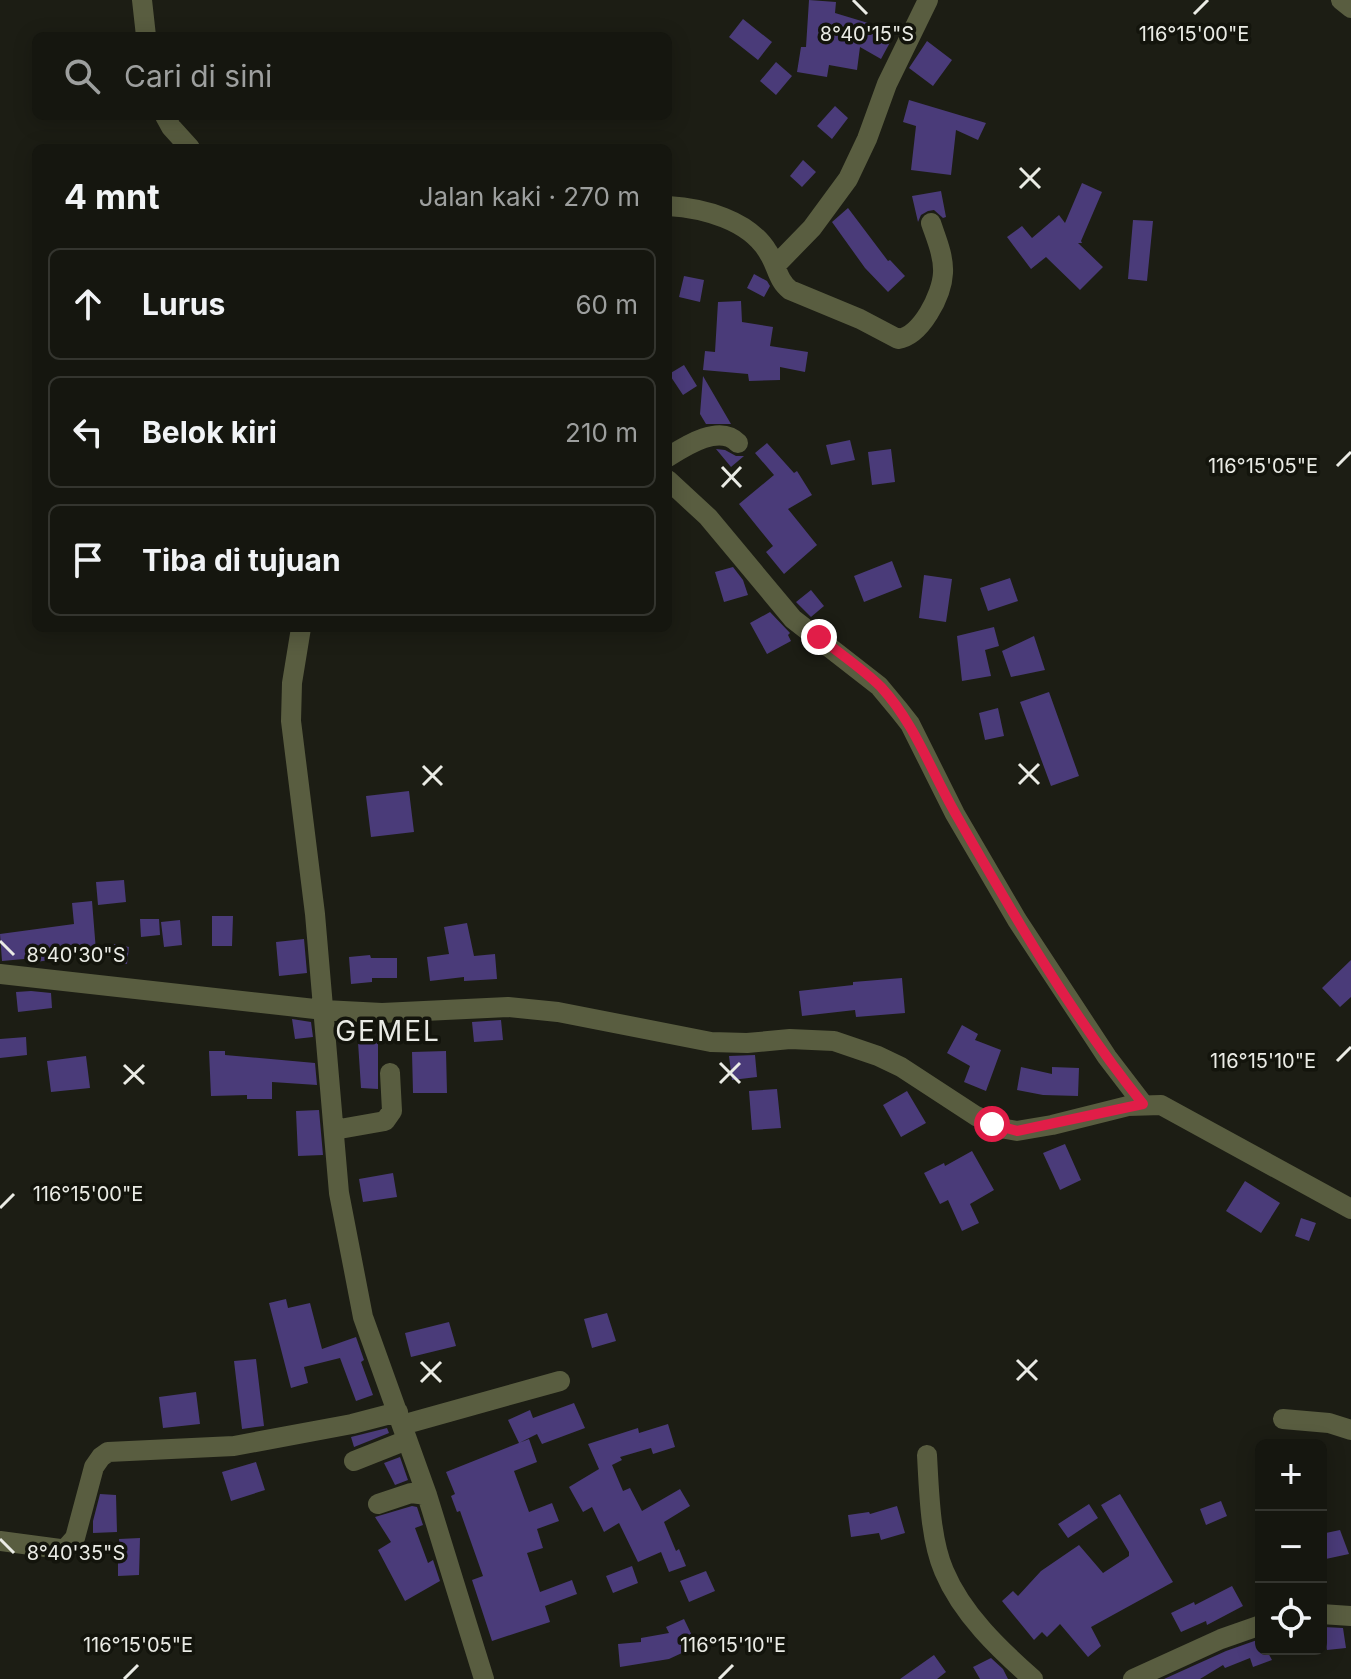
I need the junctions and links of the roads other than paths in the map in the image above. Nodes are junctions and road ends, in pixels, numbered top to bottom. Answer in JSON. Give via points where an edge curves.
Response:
{"nodes":[{"id":1,"x":142,"y":0,"type":"edge"},
{"id":2,"x":928,"y":0,"type":"edge"},
{"id":3,"x":1341,"y":0,"type":"edge"},
{"id":4,"x":1351,"y":8,"type":"edge"},
{"id":5,"x":146,"y":32,"type":"edge"},
{"id":6,"x":167,"y":120,"type":"edge"},
{"id":7,"x":186,"y":144,"type":"edge"},
{"id":8,"x":672,"y":207,"type":"edge"},
{"id":9,"x":931,"y":223,"type":"dead end"},
{"id":10,"x":775,"y":266,"type":"junction"},
{"id":11,"x":738,"y":443,"type":"dead end"},
{"id":12,"x":672,"y":455,"type":"edge"},
{"id":13,"x":672,"y":484,"type":"edge"},
{"id":14,"x":300,"y":632,"type":"edge"},
{"id":15,"x":0,"y":974,"type":"edge"},
{"id":16,"x":324,"y":1010,"type":"junction"},
{"id":17,"x":390,"y":1073,"type":"dead end"},
{"id":18,"x":1143,"y":1104,"type":"junction"},
{"id":19,"x":334,"y":1130,"type":"junction"},
{"id":20,"x":1351,"y":1209,"type":"edge"},
{"id":21,"x":560,"y":1381,"type":"dead end"},
{"id":22,"x":1283,"y":1419,"type":"dead end"},
{"id":23,"x":403,"y":1426,"type":"junction"},
{"id":24,"x":1351,"y":1430,"type":"edge"},
{"id":25,"x":927,"y":1455,"type":"dead end"},
{"id":26,"x":354,"y":1461,"type":"dead end"},
{"id":27,"x":427,"y":1495,"type":"junction"},
{"id":28,"x":378,"y":1504,"type":"dead end"},
{"id":29,"x":0,"y":1541,"type":"edge"},
{"id":30,"x":1327,"y":1614,"type":"edge"},
{"id":31,"x":1351,"y":1616,"type":"edge"},
{"id":32,"x":1255,"y":1627,"type":"edge"},
{"id":33,"x":484,"y":1679,"type":"edge"},
{"id":34,"x":1033,"y":1679,"type":"edge"},
{"id":35,"x":1133,"y":1679,"type":"edge"}],
"edges":[{"from":1,"to":5,"type":"street"},
{"from":2,"to":10,"type":"street","via":[[848,179]]},
{"from":3,"to":4,"type":"street"},
{"from":6,"to":7,"type":"street"},
{"from":8,"to":10,"type":"street","via":[[702,211],[742,228],[762,243]]},
{"from":9,"to":10,"type":"street","via":[[941,252],[940,288],[922,323],[901,339],[790,290]]},
{"from":11,"to":12,"type":"street","via":[[719,434]]},
{"from":13,"to":18,"type":"street","via":[[708,517],[793,619],[879,686],[910,724],[1030,942]]},
{"from":14,"to":16,"type":"street","via":[[291,721]]},
{"from":15,"to":16,"type":"street"},
{"from":16,"to":18,"type":"street","via":[[508,1007],[711,1042],[834,1041],[901,1067],[976,1116],[1017,1131]]},
{"from":16,"to":19,"type":"street"},
{"from":17,"to":19,"type":"street","via":[[392,1111],[385,1121]]},
{"from":18,"to":20,"type":"street","via":[[1170,1109]]},
{"from":19,"to":23,"type":"street","via":[[339,1193],[363,1317]]},
{"from":21,"to":23,"type":"street"},
{"from":22,"to":24,"type":"street"},
{"from":23,"to":26,"type":"street"},
{"from":23,"to":27,"type":"street"},
{"from":23,"to":29,"type":"street","via":[[352,1424],[234,1446],[108,1452],[94,1467],[70,1545],[60,1549]]},
{"from":25,"to":34,"type":"street","via":[[942,1568],[981,1628]]},
{"from":27,"to":28,"type":"street","via":[[411,1493]]},
{"from":27,"to":33,"type":"street"},
{"from":30,"to":31,"type":"street"},
{"from":32,"to":35,"type":"street"}]}
